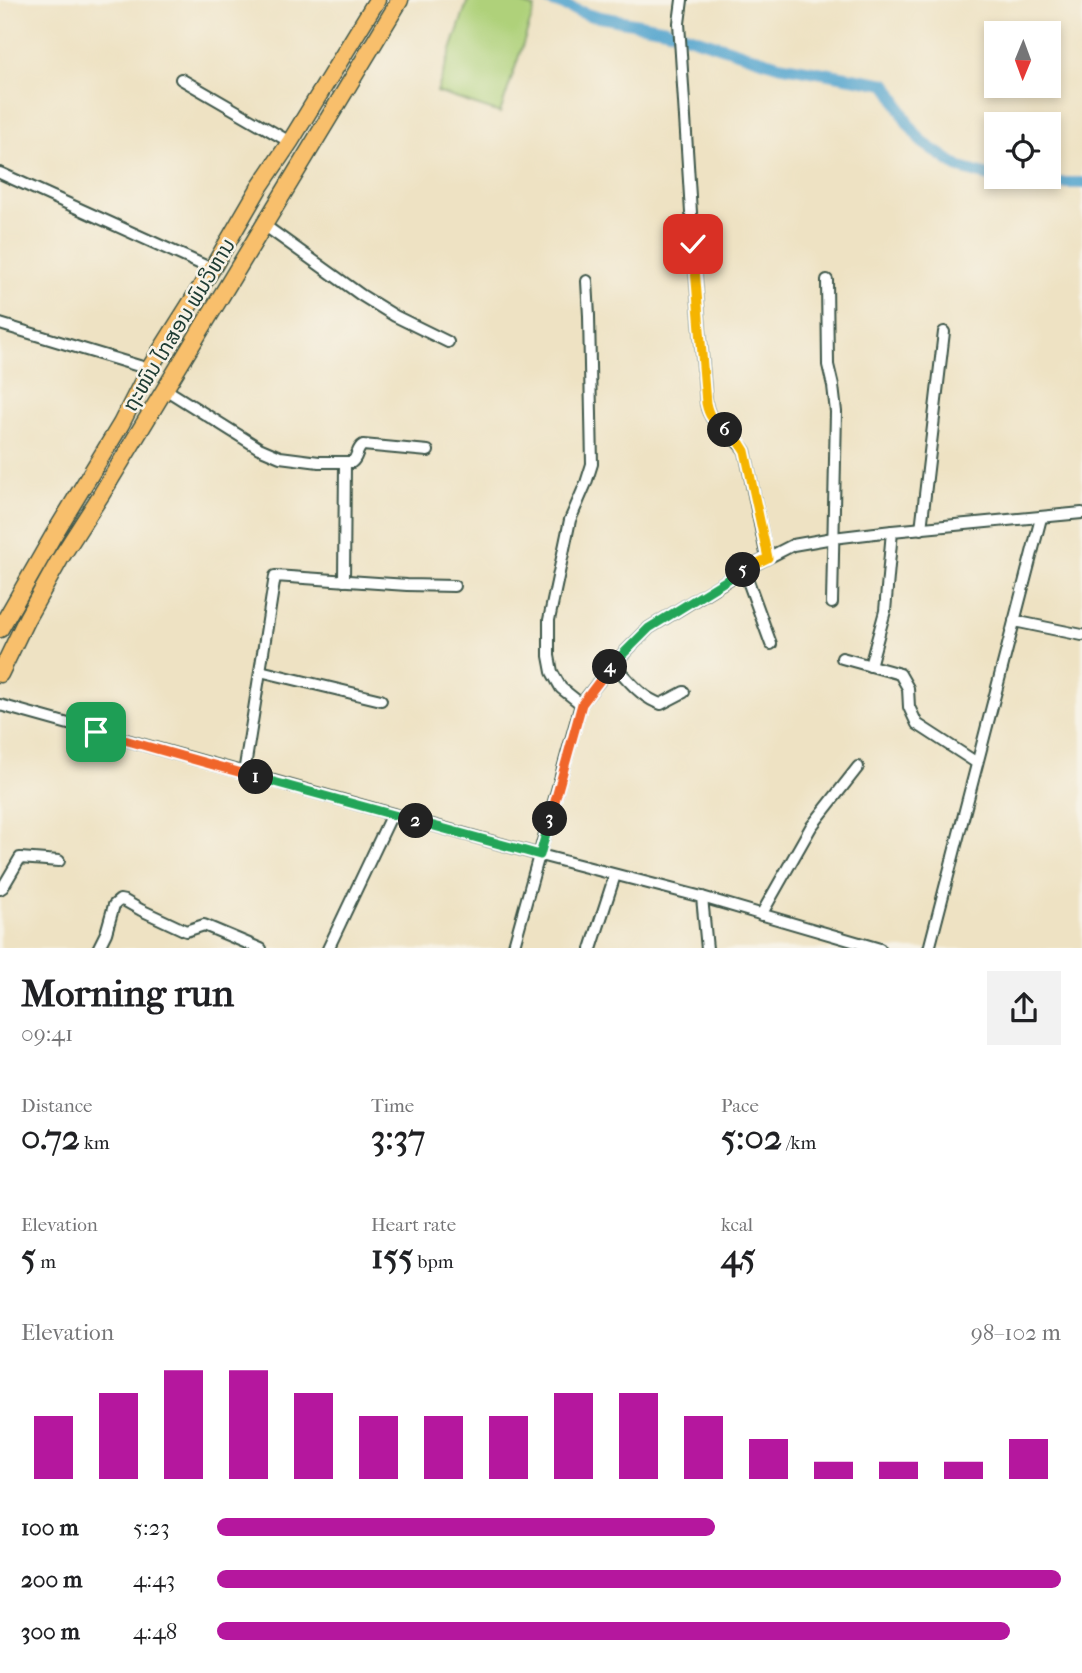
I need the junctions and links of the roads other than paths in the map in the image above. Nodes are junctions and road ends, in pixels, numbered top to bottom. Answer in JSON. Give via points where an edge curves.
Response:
{"nodes":[{"id":1,"x":377,"y":0,"type":"edge"},
{"id":2,"x":400,"y":0,"type":"edge"},
{"id":3,"x":682,"y":0,"type":"edge"},
{"id":4,"x":181,"y":79,"type":"dead end"},
{"id":5,"x":290,"y":142,"type":"junction"},
{"id":6,"x":0,"y":173,"type":"edge"},
{"id":7,"x":259,"y":188,"type":"junction"},
{"id":8,"x":279,"y":199,"type":"junction"},
{"id":9,"x":264,"y":225,"type":"junction"},
{"id":10,"x":212,"y":268,"type":"junction"},
{"id":11,"x":827,"y":280,"type":"dead end"},
{"id":12,"x":587,"y":281,"type":"dead end"},
{"id":13,"x":0,"y":324,"type":"edge"},
{"id":14,"x":944,"y":332,"type":"dead end"},
{"id":15,"x":448,"y":342,"type":"dead end"},
{"id":16,"x":149,"y":369,"type":"junction"},
{"id":17,"x":165,"y":389,"type":"junction"},
{"id":18,"x":428,"y":451,"type":"dead end"},
{"id":19,"x":345,"y":463,"type":"junction"},
{"id":20,"x":1082,"y":513,"type":"edge"},
{"id":21,"x":1041,"y":518,"type":"junction"},
{"id":22,"x":921,"y":529,"type":"junction"},
{"id":23,"x":892,"y":531,"type":"junction"},
{"id":24,"x":833,"y":538,"type":"junction"},
{"id":25,"x":768,"y":558,"type":"junction"},
{"id":26,"x":744,"y":570,"type":"junction"},
{"id":27,"x":344,"y":581,"type":"junction"},
{"id":28,"x":454,"y":586,"type":"dead end"},
{"id":29,"x":832,"y":603,"type":"dead end"},
{"id":30,"x":1014,"y":621,"type":"junction"},
{"id":31,"x":0,"y":629,"type":"edge"},
{"id":32,"x":1082,"y":635,"type":"edge"},
{"id":33,"x":771,"y":643,"type":"dead end"},
{"id":34,"x":842,"y":658,"type":"dead end"},
{"id":35,"x":613,"y":664,"type":"junction"},
{"id":36,"x":870,"y":666,"type":"junction"},
{"id":37,"x":260,"y":671,"type":"junction"},
{"id":38,"x":0,"y":674,"type":"edge"},
{"id":39,"x":684,"y":692,"type":"dead end"},
{"id":40,"x":381,"y":700,"type":"dead end"},
{"id":41,"x":582,"y":704,"type":"junction"},
{"id":42,"x":0,"y":705,"type":"edge"},
{"id":43,"x":977,"y":763,"type":"junction"},
{"id":44,"x":858,"y":767,"type":"dead end"},
{"id":45,"x":244,"y":773,"type":"junction"},
{"id":46,"x":392,"y":814,"type":"junction"},
{"id":47,"x":540,"y":855,"type":"junction"},
{"id":48,"x":59,"y":861,"type":"dead end"},
{"id":49,"x":615,"y":875,"type":"junction"},
{"id":50,"x":0,"y":889,"type":"edge"},
{"id":51,"x":702,"y":897,"type":"junction"},
{"id":52,"x":761,"y":915,"type":"junction"},
{"id":53,"x":841,"y":943,"type":"edge"},
{"id":54,"x":98,"y":948,"type":"edge"},
{"id":55,"x":261,"y":948,"type":"edge"},
{"id":56,"x":328,"y":948,"type":"edge"},
{"id":57,"x":513,"y":948,"type":"edge"},
{"id":58,"x":591,"y":948,"type":"edge"},
{"id":59,"x":707,"y":948,"type":"edge"},
{"id":60,"x":880,"y":948,"type":"edge"},
{"id":61,"x":929,"y":948,"type":"edge"}],
"edges":[{"from":1,"to":5,"type":"highway","name":"ຖະໜົນ ໄກສອນ ພົມວິຫານ"},
{"from":2,"to":8,"type":"highway","name":"ຖະໜົນ ໄກສອນ ພົມວິຫານ"},
{"from":3,"to":25,"type":"street","via":[[679,23],[706,403],[713,421],[745,451]]},
{"from":4,"to":5,"type":"street"},
{"from":5,"to":7,"type":"highway","name":"ຖະໜົນ ໄກສອນ ພົມວິຫານ"},
{"from":6,"to":10,"type":"street"},
{"from":7,"to":8,"type":"highway"},
{"from":7,"to":10,"type":"highway","name":"ຖະໜົນ ໄກສອນ ພົມວິຫານ"},
{"from":8,"to":9,"type":"highway","name":"ຖະໜົນ ໄກສອນ ພົມວິຫານ"},
{"from":9,"to":15,"type":"street","via":[[361,295]]},
{"from":9,"to":17,"type":"highway","name":"ຖະໜົນ ໄກສອນ ພົມວິຫານ"},
{"from":10,"to":16,"type":"highway","name":"ຖະໜົນ ໄກສອນ ພົມວິຫານ"},
{"from":11,"to":24,"type":"street","via":[[828,365],[836,412]]},
{"from":12,"to":41,"type":"street","via":[[592,464],[570,520],[549,620],[552,672],[561,688]]},
{"from":13,"to":16,"type":"street"},
{"from":14,"to":22,"type":"street"},
{"from":16,"to":31,"type":"highway","name":"ຖະໜົນ ໄກສອນ ພົມວິຫານ"},
{"from":17,"to":19,"type":"street","via":[[280,457]]},
{"from":17,"to":38,"type":"highway","name":"ຖະໜົນ ໄກສອນ ພົມວິຫານ","via":[[60,559]]},
{"from":18,"to":19,"type":"street","via":[[363,445],[354,461]]},
{"from":19,"to":27,"type":"street"},
{"from":20,"to":21,"type":"street"},
{"from":21,"to":22,"type":"street"},
{"from":21,"to":30,"type":"street"},
{"from":22,"to":23,"type":"street"},
{"from":23,"to":24,"type":"street"},
{"from":23,"to":36,"type":"street","via":[[885,611]]},
{"from":24,"to":25,"type":"street","via":[[793,545]]},
{"from":24,"to":29,"type":"street"},
{"from":25,"to":26,"type":"street"},
{"from":26,"to":33,"type":"street"},
{"from":26,"to":35,"type":"street","via":[[649,628]]},
{"from":27,"to":28,"type":"street"},
{"from":27,"to":37,"type":"street","via":[[275,576]]},
{"from":30,"to":32,"type":"street"},
{"from":30,"to":43,"type":"street"},
{"from":34,"to":36,"type":"street"},
{"from":35,"to":39,"type":"street","via":[[654,702],[662,704]]},
{"from":35,"to":41,"type":"street"},
{"from":36,"to":43,"type":"street","via":[[900,674],[918,724]]},
{"from":37,"to":40,"type":"street"},
{"from":37,"to":45,"type":"street"},
{"from":41,"to":47,"type":"street"},
{"from":42,"to":45,"type":"street"},
{"from":43,"to":61,"type":"street"},
{"from":44,"to":52,"type":"street","via":[[811,827]]},
{"from":45,"to":46,"type":"street"},
{"from":46,"to":47,"type":"street"},
{"from":46,"to":56,"type":"street"},
{"from":47,"to":49,"type":"street"},
{"from":47,"to":57,"type":"street"},
{"from":48,"to":50,"type":"street","via":[[20,858]]},
{"from":49,"to":51,"type":"street"},
{"from":49,"to":58,"type":"street"},
{"from":51,"to":52,"type":"street"},
{"from":51,"to":59,"type":"street"},
{"from":52,"to":53,"type":"street"},
{"from":53,"to":60,"type":"street"},
{"from":54,"to":55,"type":"street","via":[[120,900],[186,931],[204,925]]}]}
